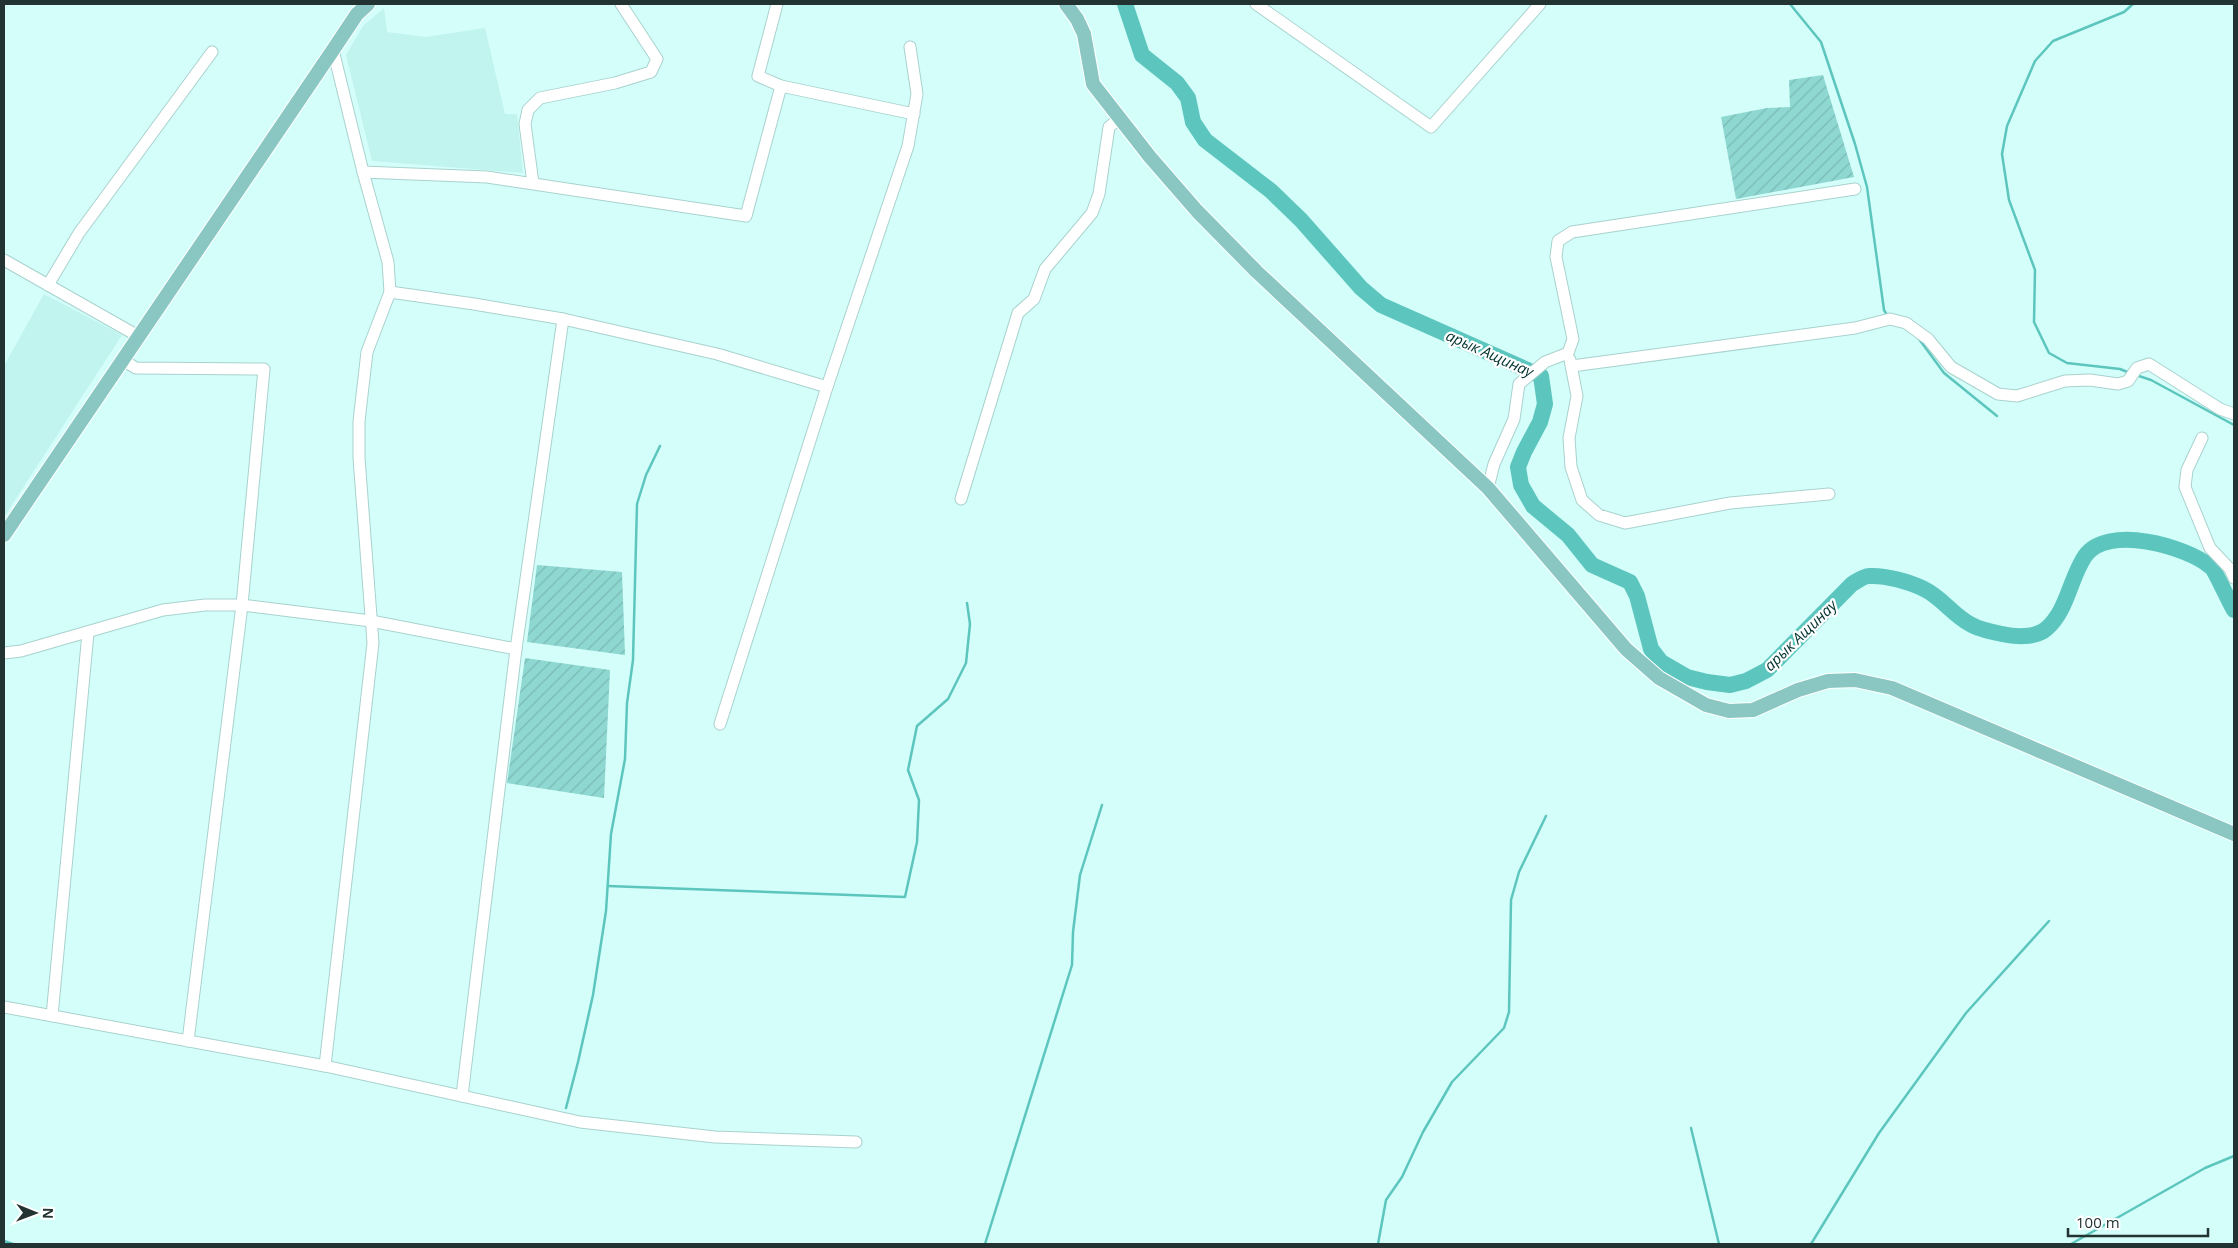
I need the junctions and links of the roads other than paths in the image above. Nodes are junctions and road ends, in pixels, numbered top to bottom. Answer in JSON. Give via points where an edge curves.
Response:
{"nodes":[{"id":1,"x":368,"y":4,"type":"edge"},
{"id":2,"x":621,"y":4,"type":"edge"},
{"id":3,"x":777,"y":4,"type":"edge"},
{"id":4,"x":1066,"y":4,"type":"edge"},
{"id":5,"x":1256,"y":4,"type":"edge"},
{"id":6,"x":1540,"y":4,"type":"edge"},
{"id":7,"x":910,"y":48,"type":"dead end"},
{"id":8,"x":333,"y":50,"type":"junction"},
{"id":9,"x":212,"y":52,"type":"dead end"},
{"id":10,"x":781,"y":86,"type":"junction"},
{"id":11,"x":914,"y":114,"type":"junction"},
{"id":12,"x":1120,"y":118,"type":"junction"},
{"id":13,"x":363,"y":172,"type":"junction"},
{"id":14,"x":533,"y":183,"type":"junction"},
{"id":15,"x":1855,"y":189,"type":"dead end"},
{"id":16,"x":4,"y":260,"type":"edge"},
{"id":17,"x":48,"y":285,"type":"junction"},
{"id":18,"x":390,"y":292,"type":"junction"},
{"id":19,"x":563,"y":319,"type":"junction"},
{"id":20,"x":138,"y":336,"type":"junction"},
{"id":21,"x":1568,"y":353,"type":"junction"},
{"id":22,"x":122,"y":360,"type":"junction"},
{"id":23,"x":1572,"y":366,"type":"junction"},
{"id":24,"x":827,"y":387,"type":"junction"},
{"id":25,"x":2234,"y":414,"type":"edge"},
{"id":26,"x":2202,"y":438,"type":"dead end"},
{"id":27,"x":1488,"y":488,"type":"junction"},
{"id":28,"x":1829,"y":494,"type":"dead end"},
{"id":29,"x":961,"y":499,"type":"dead end"},
{"id":30,"x":4,"y":536,"type":"edge"},
{"id":31,"x":2234,"y":578,"type":"edge"},
{"id":32,"x":242,"y":605,"type":"junction"},
{"id":33,"x":371,"y":621,"type":"junction"},
{"id":34,"x":88,"y":633,"type":"junction"},
{"id":35,"x":516,"y":649,"type":"junction"},
{"id":36,"x":4,"y":653,"type":"edge"},
{"id":37,"x":720,"y":724,"type":"dead end"},
{"id":38,"x":2234,"y":834,"type":"edge"},
{"id":39,"x":4,"y":1007,"type":"edge"},
{"id":40,"x":52,"y":1016,"type":"junction"},
{"id":41,"x":188,"y":1041,"type":"junction"},
{"id":42,"x":325,"y":1066,"type":"junction"},
{"id":43,"x":462,"y":1096,"type":"junction"},
{"id":44,"x":856,"y":1142,"type":"dead end"}],
"edges":[{"from":1,"to":8,"type":"main road","via":[[357,14]]},
{"from":2,"to":14,"type":"street","via":[[657,60],[651,72],[540,98],[528,110],[525,124]]},
{"from":3,"to":10,"type":"street","via":[[758,76]]},
{"from":4,"to":12,"type":"main road","via":[[1084,34],[1094,84]]},
{"from":5,"to":6,"type":"street","via":[[1431,127]]},
{"from":7,"to":11,"type":"street","via":[[917,94]]},
{"from":8,"to":13,"type":"street"},
{"from":8,"to":20,"type":"main road"},
{"from":9,"to":17,"type":"street","via":[[79,232]]},
{"from":10,"to":11,"type":"street"},
{"from":10,"to":14,"type":"street","via":[[746,216]]},
{"from":11,"to":24,"type":"street","via":[[908,146]]},
{"from":12,"to":27,"type":"main road","via":[[1197,211],[1256,271]]},
{"from":12,"to":29,"type":"street","via":[[1108,127],[1099,194],[1092,213],[1045,269],[1034,299],[1018,313]]},
{"from":13,"to":14,"type":"street","via":[[429,173]]},
{"from":13,"to":18,"type":"street","via":[[388,262]]},
{"from":15,"to":21,"type":"street","via":[[1572,232],[1558,241],[1556,257],[1573,339]]},
{"from":16,"to":17,"type":"street"},
{"from":17,"to":20,"type":"street"},
{"from":18,"to":19,"type":"street"},
{"from":18,"to":33,"type":"street","via":[[367,352],[359,420]]},
{"from":19,"to":24,"type":"street","via":[[717,354]]},
{"from":19,"to":35,"type":"street"},
{"from":20,"to":22,"type":"main road"},
{"from":21,"to":23,"type":"street"},
{"from":21,"to":27,"type":"street","via":[[1545,362],[1519,384],[1514,419],[1494,464]]},
{"from":22,"to":30,"type":"main road"},
{"from":22,"to":32,"type":"street","via":[[136,368],[264,369]]},
{"from":23,"to":25,"type":"street","via":[[1855,328],[1890,319],[1906,322],[1928,339],[1951,367],[1998,394],[2017,396],[2065,381],[2118,384],[2128,381],[2137,368],[2149,364],[2220,409]]},
{"from":23,"to":28,"type":"street","via":[[1577,396],[1570,438],[1571,467],[1582,500],[1599,515],[1624,523],[1730,503]]},
{"from":24,"to":37,"type":"street"},
{"from":26,"to":31,"type":"street","via":[[2187,470],[2185,487],[2210,548]]},
{"from":27,"to":38,"type":"main road","via":[[1626,649],[1659,678],[1706,705],[1729,711],[1753,710],[1828,681],[1855,680],[1892,688]]},
{"from":32,"to":33,"type":"street"},
{"from":32,"to":34,"type":"street","via":[[163,610]]},
{"from":32,"to":41,"type":"street"},
{"from":33,"to":35,"type":"street"},
{"from":33,"to":42,"type":"street","via":[[373,643]]},
{"from":34,"to":36,"type":"street"},
{"from":34,"to":40,"type":"street"},
{"from":35,"to":43,"type":"street"},
{"from":39,"to":40,"type":"street"},
{"from":40,"to":41,"type":"street"},
{"from":41,"to":42,"type":"street"},
{"from":42,"to":43,"type":"street"},
{"from":43,"to":44,"type":"street","via":[[580,1122],[715,1138]]}]}
